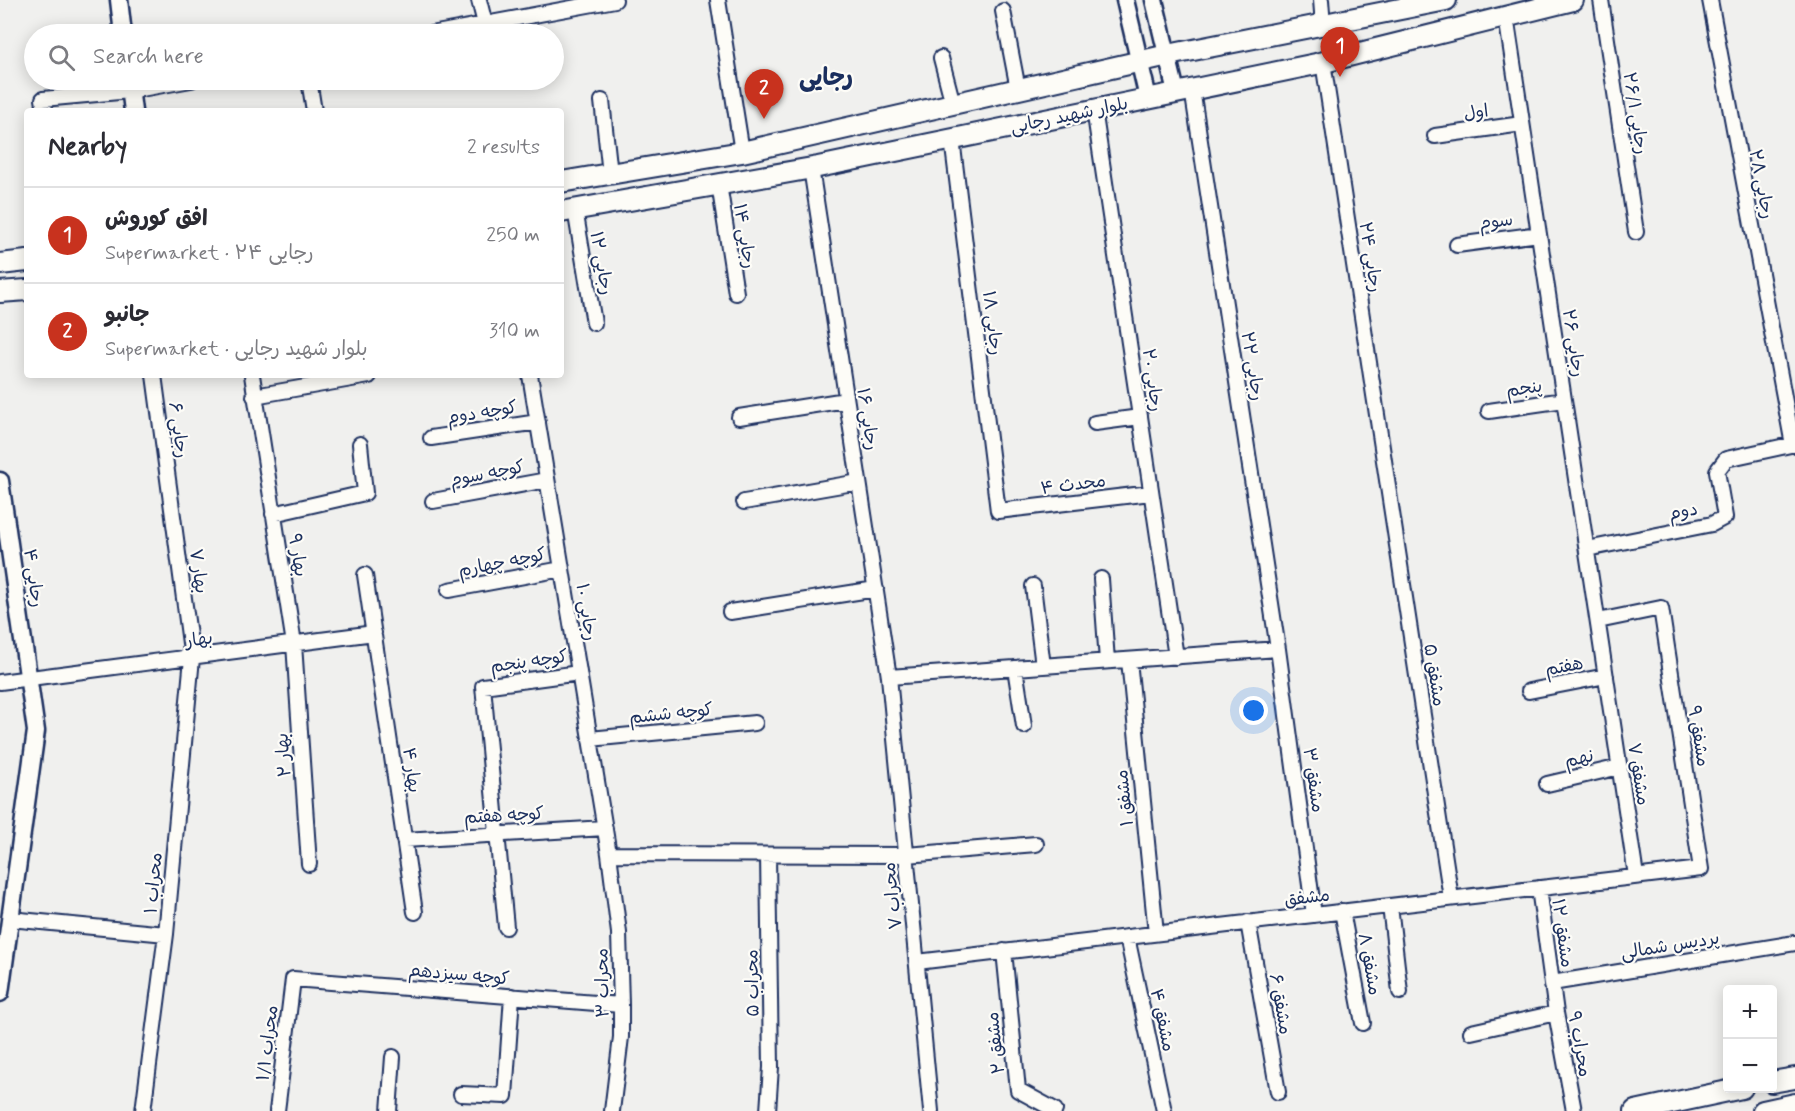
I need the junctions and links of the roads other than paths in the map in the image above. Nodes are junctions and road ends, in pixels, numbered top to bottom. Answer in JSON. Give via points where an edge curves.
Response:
{"nodes":[{"id":1,"x":119,"y":0,"type":"edge"},
{"id":2,"x":479,"y":0,"type":"edge"},
{"id":3,"x":615,"y":0,"type":"edge"},
{"id":4,"x":718,"y":0,"type":"edge"},
{"id":5,"x":1321,"y":0,"type":"edge"},
{"id":6,"x":1446,"y":0,"type":"edge"},
{"id":7,"x":1573,"y":0,"type":"edge"},
{"id":8,"x":1601,"y":0,"type":"edge"},
{"id":9,"x":1710,"y":0,"type":"edge"},
{"id":10,"x":582,"y":3,"type":"edge"},
{"id":11,"x":1155,"y":4,"type":"edge"},
{"id":12,"x":1127,"y":7,"type":"edge"},
{"id":13,"x":1004,"y":11,"type":"dead end"},
{"id":14,"x":1506,"y":16,"type":"junction"},
{"id":15,"x":122,"y":24,"type":"edge"},
{"id":16,"x":485,"y":24,"type":"joint"},
{"id":17,"x":1323,"y":25,"type":"junction"},
{"id":18,"x":1168,"y":55,"type":"junction"},
{"id":19,"x":941,"y":58,"type":"dead end"},
{"id":20,"x":1140,"y":62,"type":"junction"},
{"id":21,"x":1323,"y":62,"type":"junction"},
{"id":22,"x":1018,"y":89,"type":"junction"},
{"id":23,"x":99,"y":90,"type":"edge"},
{"id":24,"x":130,"y":90,"type":"edge"},
{"id":25,"x":311,"y":90,"type":"edge"},
{"id":26,"x":1184,"y":91,"type":"junction"},
{"id":27,"x":1148,"y":98,"type":"junction"},
{"id":28,"x":602,"y":101,"type":"dead end"},
{"id":29,"x":953,"y":104,"type":"junction"},
{"id":30,"x":45,"y":108,"type":"edge"},
{"id":31,"x":133,"y":108,"type":"edge"},
{"id":32,"x":314,"y":108,"type":"edge"},
{"id":33,"x":1094,"y":109,"type":"junction"},
{"id":34,"x":1522,"y":124,"type":"junction"},
{"id":35,"x":1435,"y":136,"type":"dead end"},
{"id":36,"x":952,"y":139,"type":"junction"},
{"id":37,"x":742,"y":152,"type":"junction"},
{"id":38,"x":811,"y":168,"type":"junction"},
{"id":39,"x":610,"y":174,"type":"junction"},
{"id":40,"x":564,"y":182,"type":"edge"},
{"id":41,"x":718,"y":184,"type":"junction"},
{"id":42,"x":568,"y":210,"type":"edge"},
{"id":43,"x":1636,"y":232,"type":"dead end"},
{"id":44,"x":1539,"y":234,"type":"junction"},
{"id":45,"x":1457,"y":245,"type":"dead end"},
{"id":46,"x":24,"y":261,"type":"edge"},
{"id":47,"x":0,"y":264,"type":"edge"},
{"id":48,"x":24,"y":290,"type":"edge"},
{"id":49,"x":0,"y":292,"type":"edge"},
{"id":50,"x":736,"y":293,"type":"dead end"},
{"id":51,"x":594,"y":323,"type":"dead end"},
{"id":52,"x":154,"y":378,"type":"edge"},
{"id":53,"x":252,"y":378,"type":"edge"},
{"id":54,"x":358,"y":378,"type":"edge"},
{"id":55,"x":531,"y":378,"type":"edge"},
{"id":56,"x":254,"y":396,"type":"junction"},
{"id":57,"x":846,"y":400,"type":"junction"},
{"id":58,"x":1564,"y":400,"type":"junction"},
{"id":59,"x":1489,"y":411,"type":"dead end"},
{"id":60,"x":739,"y":417,"type":"dead end"},
{"id":61,"x":1140,"y":417,"type":"junction"},
{"id":62,"x":538,"y":422,"type":"junction"},
{"id":63,"x":1095,"y":423,"type":"dead end"},
{"id":64,"x":431,"y":438,"type":"dead end"},
{"id":65,"x":360,"y":444,"type":"dead end"},
{"id":66,"x":1794,"y":444,"type":"edge"},
{"id":67,"x":1383,"y":456,"type":"joint"},
{"id":68,"x":547,"y":480,"type":"junction"},
{"id":69,"x":0,"y":481,"type":"edge"},
{"id":70,"x":859,"y":482,"type":"junction"},
{"id":71,"x":169,"y":489,"type":"joint"},
{"id":72,"x":1151,"y":493,"type":"junction"},
{"id":73,"x":433,"y":501,"type":"dead end"},
{"id":74,"x":744,"y":502,"type":"dead end"},
{"id":75,"x":998,"y":511,"type":"joint"},
{"id":76,"x":273,"y":514,"type":"junction"},
{"id":77,"x":1587,"y":549,"type":"junction"},
{"id":78,"x":562,"y":569,"type":"junction"},
{"id":79,"x":365,"y":575,"type":"dead end"},
{"id":80,"x":1101,"y":579,"type":"dead end"},
{"id":81,"x":1033,"y":586,"type":"dead end"},
{"id":82,"x":876,"y":589,"type":"junction"},
{"id":83,"x":448,"y":590,"type":"dead end"},
{"id":84,"x":730,"y":612,"type":"dead end"},
{"id":85,"x":1598,"y":621,"type":"junction"},
{"id":86,"x":374,"y":633,"type":"junction"},
{"id":87,"x":294,"y":644,"type":"junction"},
{"id":88,"x":1278,"y":649,"type":"junction"},
{"id":89,"x":1176,"y":657,"type":"junction"},
{"id":90,"x":192,"y":658,"type":"junction"},
{"id":91,"x":1129,"y":660,"type":"junction"},
{"id":92,"x":1107,"y":661,"type":"junction"},
{"id":93,"x":1042,"y":666,"type":"junction"},
{"id":94,"x":1015,"y":668,"type":"junction"},
{"id":95,"x":579,"y":673,"type":"junction"},
{"id":96,"x":889,"y":676,"type":"junction"},
{"id":97,"x":1606,"y":676,"type":"junction"},
{"id":98,"x":29,"y":680,"type":"junction"},
{"id":99,"x":0,"y":682,"type":"edge"},
{"id":100,"x":1529,"y":691,"type":"dead end"},
{"id":101,"x":755,"y":723,"type":"dead end"},
{"id":102,"x":1024,"y":726,"type":"dead end"},
{"id":103,"x":590,"y":739,"type":"junction"},
{"id":104,"x":1620,"y":766,"type":"junction"},
{"id":105,"x":1547,"y":784,"type":"dead end"},
{"id":106,"x":605,"y":828,"type":"junction"},
{"id":107,"x":498,"y":834,"type":"junction"},
{"id":108,"x":405,"y":840,"type":"junction"},
{"id":109,"x":1036,"y":844,"type":"dead end"},
{"id":110,"x":609,"y":854,"type":"junction"},
{"id":111,"x":768,"y":855,"type":"junction"},
{"id":112,"x":907,"y":855,"type":"junction"},
{"id":113,"x":309,"y":864,"type":"dead end"},
{"id":114,"x":1701,"y":869,"type":"joint"},
{"id":115,"x":1636,"y":876,"type":"junction"},
{"id":116,"x":1539,"y":888,"type":"junction"},
{"id":117,"x":1450,"y":898,"type":"junction"},
{"id":118,"x":1390,"y":906,"type":"junction"},
{"id":119,"x":1342,"y":911,"type":"junction"},
{"id":120,"x":415,"y":912,"type":"dead end"},
{"id":121,"x":1314,"y":915,"type":"junction"},
{"id":122,"x":10,"y":920,"type":"junction"},
{"id":123,"x":1248,"y":922,"type":"junction"},
{"id":124,"x":506,"y":927,"type":"dead end"},
{"id":125,"x":1156,"y":933,"type":"junction"},
{"id":126,"x":166,"y":934,"type":"junction"},
{"id":127,"x":1127,"y":937,"type":"junction"},
{"id":128,"x":1795,"y":943,"type":"edge"},
{"id":129,"x":1005,"y":951,"type":"junction"},
{"id":130,"x":917,"y":962,"type":"junction"},
{"id":131,"x":293,"y":978,"type":"joint"},
{"id":132,"x":1552,"y":983,"type":"junction"},
{"id":133,"x":1400,"y":992,"type":"dead end"},
{"id":134,"x":0,"y":993,"type":"edge"},
{"id":135,"x":512,"y":996,"type":"junction"},
{"id":136,"x":621,"y":1005,"type":"junction"},
{"id":137,"x":1556,"y":1013,"type":"junction"},
{"id":138,"x":1362,"y":1023,"type":"dead end"},
{"id":139,"x":1472,"y":1032,"type":"dead end"},
{"id":140,"x":393,"y":1057,"type":"dead end"},
{"id":141,"x":1795,"y":1078,"type":"edge"},
{"id":142,"x":1777,"y":1081,"type":"edge"},
{"id":143,"x":1278,"y":1092,"type":"dead end"},
{"id":144,"x":1723,"y":1093,"type":"edge"},
{"id":145,"x":461,"y":1094,"type":"dead end"},
{"id":146,"x":1795,"y":1104,"type":"edge"},
{"id":147,"x":1055,"y":1110,"type":"edge"},
{"id":148,"x":143,"y":1111,"type":"edge"},
{"id":149,"x":277,"y":1111,"type":"edge"},
{"id":150,"x":389,"y":1111,"type":"edge"},
{"id":151,"x":612,"y":1111,"type":"edge"},
{"id":152,"x":768,"y":1111,"type":"edge"},
{"id":153,"x":931,"y":1111,"type":"edge"},
{"id":154,"x":1164,"y":1111,"type":"edge"},
{"id":155,"x":1574,"y":1111,"type":"edge"},
{"id":156,"x":1635,"y":1111,"type":"edge"},
{"id":157,"x":1763,"y":1111,"type":"edge"}],
"edges":[{"from":1,"to":15,"type":"street"},
{"from":2,"to":16,"type":"street"},
{"from":3,"to":10,"type":"street"},
{"from":4,"to":37,"type":"street"},
{"from":5,"to":17,"type":"street"},
{"from":6,"to":17,"type":"main road","name":"بلوار شهید رجایی"},
{"from":7,"to":14,"type":"main road","name":"بلوار شهید رجایی"},
{"from":8,"to":43,"type":"street","name":"رجایی ۲۶/۱"},
{"from":9,"to":66,"type":"street","name":"رجایی ۲۸"},
{"from":10,"to":16,"type":"street"},
{"from":11,"to":12,"type":"street","via":[[1152,15],[1144,20],[1135,19]]},
{"from":11,"to":18,"type":"street"},
{"from":12,"to":20,"type":"street"},
{"from":13,"to":22,"type":"street"},
{"from":14,"to":21,"type":"main road","name":"بلوار شهید رجایی"},
{"from":14,"to":34,"type":"street","name":"رجایی ۲۶"},
{"from":17,"to":18,"type":"main road","name":"بلوار شهید رجایی"},
{"from":18,"to":20,"type":"main road","name":"بلوار شهید رجایی"},
{"from":18,"to":26,"type":"street"},
{"from":19,"to":29,"type":"street"},
{"from":20,"to":22,"type":"main road","name":"بلوار شهید رجایی"},
{"from":20,"to":27,"type":"street"},
{"from":21,"to":26,"type":"main road","name":"بلوار شهید رجایی"},
{"from":21,"to":67,"type":"street","name":"رجایی ۲۴"},
{"from":22,"to":29,"type":"main road","name":"بلوار شهید رجایی"},
{"from":23,"to":30,"type":"street","via":[[44,99]]},
{"from":24,"to":31,"type":"street"},
{"from":25,"to":32,"type":"street"},
{"from":26,"to":27,"type":"main road","name":"بلوار شهید رجایی"},
{"from":26,"to":88,"type":"street","name":"رجایی ۲۲"},
{"from":27,"to":33,"type":"main road","name":"بلوار شهید رجایی"},
{"from":28,"to":39,"type":"street"},
{"from":29,"to":37,"type":"main road","name":"بلوار شهید رجایی"},
{"from":33,"to":36,"type":"main road","name":"بلوار شهید رجایی"},
{"from":33,"to":61,"type":"street","name":"رجایی ۲۰"},
{"from":34,"to":35,"type":"street","name":"اول"},
{"from":34,"to":44,"type":"street","name":"رجایی ۲۶"},
{"from":36,"to":38,"type":"main road","name":"بلوار شهید رجایی"},
{"from":36,"to":75,"type":"street","name":"رجایی ۱۸"},
{"from":37,"to":39,"type":"main road","name":"بلوار شهید رجایی"},
{"from":38,"to":41,"type":"main road","name":"بلوار شهید رجایی"},
{"from":38,"to":57,"type":"street","name":"رجایی ۱۶"},
{"from":39,"to":40,"type":"main road","name":"بلوار شهید رجایی"},
{"from":41,"to":42,"type":"main road","name":"بلوار شهید رجایی"},
{"from":41,"to":50,"type":"street","name":"رجایی ۱۴"},
{"from":42,"to":51,"type":"street","name":"رجایی ۱۲"},
{"from":44,"to":45,"type":"street","name":"سوم"},
{"from":44,"to":58,"type":"street","name":"رجایی ۲۶"},
{"from":46,"to":47,"type":"main road"},
{"from":48,"to":49,"type":"main road"},
{"from":52,"to":71,"type":"street","name":"رجایی ۶"},
{"from":53,"to":56,"type":"street","name":"بهار ۹"},
{"from":54,"to":56,"type":"street"},
{"from":55,"to":62,"type":"street","name":"رجایی ۱۰"},
{"from":56,"to":76,"type":"street","name":"بهار ۹"},
{"from":57,"to":60,"type":"street"},
{"from":57,"to":70,"type":"street","name":"رجایی ۱۶"},
{"from":58,"to":59,"type":"street","name":"پنجم"},
{"from":58,"to":77,"type":"street","name":"رجایی ۲۶"},
{"from":61,"to":63,"type":"street"},
{"from":61,"to":72,"type":"street","name":"رجایی ۲۰"},
{"from":62,"to":64,"type":"street","name":"کوچه دوم"},
{"from":62,"to":68,"type":"street","name":"رجایی ۱۰"},
{"from":65,"to":76,"type":"street","via":[[365,493]]},
{"from":66,"to":77,"type":"street","name":"دوم","via":[[1726,459],[1717,471],[1725,517],[1712,524]]},
{"from":67,"to":117,"type":"street","name":"مشفق ۵"},
{"from":68,"to":73,"type":"street","name":"کوچه سوم"},
{"from":68,"to":78,"type":"street","name":"رجایی ۱۰"},
{"from":69,"to":98,"type":"street","name":"رجایی ۴"},
{"from":70,"to":74,"type":"street"},
{"from":70,"to":82,"type":"street","name":"رجایی ۱۶"},
{"from":71,"to":90,"type":"street","name":"بهار ۷"},
{"from":72,"to":75,"type":"street","name":"محدث ۴"},
{"from":72,"to":89,"type":"street","name":"رجایی ۲۰"},
{"from":76,"to":87,"type":"street","name":"بهار ۹"},
{"from":77,"to":85,"type":"street","name":"رجایی ۲۶"},
{"from":78,"to":83,"type":"street","name":"کوچه چهارم"},
{"from":78,"to":95,"type":"street","name":"رجایی ۱۰"},
{"from":79,"to":86,"type":"street","name":"بهار ۴"},
{"from":80,"to":92,"type":"street"},
{"from":81,"to":93,"type":"street"},
{"from":82,"to":84,"type":"street"},
{"from":82,"to":96,"type":"street","name":"رجایی ۱۶"},
{"from":85,"to":97,"type":"street","name":"رجایی ۲۶"},
{"from":85,"to":114,"type":"street","name":"مشفق ۹","via":[[1661,608]]},
{"from":86,"to":87,"type":"street","name":"بهار"},
{"from":86,"to":108,"type":"street","name":"بهار ۴"},
{"from":87,"to":90,"type":"street","name":"بهار"},
{"from":87,"to":113,"type":"street","name":"بهار ۲"},
{"from":88,"to":89,"type":"street"},
{"from":88,"to":121,"type":"street","name":"مشفق ۳"},
{"from":89,"to":91,"type":"street"},
{"from":90,"to":98,"type":"street","name":"بهار"},
{"from":90,"to":126,"type":"street","name":"محراب ۱"},
{"from":91,"to":92,"type":"street"},
{"from":91,"to":125,"type":"street","name":"مشفق ۱"},
{"from":92,"to":93,"type":"street"},
{"from":93,"to":94,"type":"street"},
{"from":94,"to":96,"type":"street"},
{"from":94,"to":102,"type":"street"},
{"from":95,"to":103,"type":"street","name":"رجایی ۱۰"},
{"from":95,"to":107,"type":"street","name":"کوچه پنجم","via":[[483,686]]},
{"from":96,"to":112,"type":"street","name":"محراب ۷"},
{"from":97,"to":100,"type":"street","name":"هفتم"},
{"from":97,"to":104,"type":"street","name":"مشفق ۷"},
{"from":98,"to":99,"type":"street","name":"بهار"},
{"from":98,"to":122,"type":"street","name":"رجایی ۴","via":[[36,731]]},
{"from":101,"to":103,"type":"street","name":"کوچه ششم"},
{"from":103,"to":106,"type":"street","name":"رجایی ۱۰"},
{"from":104,"to":105,"type":"street","name":"نهم"},
{"from":104,"to":115,"type":"street","name":"مشفق ۷"},
{"from":106,"to":107,"type":"street","name":"کوچه هفتم"},
{"from":106,"to":110,"type":"street","name":"رجایی ۱۰"},
{"from":107,"to":108,"type":"street","name":"کوچه هفتم"},
{"from":107,"to":124,"type":"street"},
{"from":108,"to":120,"type":"street","name":"بهار ۴"},
{"from":109,"to":112,"type":"street"},
{"from":110,"to":111,"type":"street"},
{"from":110,"to":136,"type":"street","name":"محراب ۳","via":[[619,933]]},
{"from":111,"to":112,"type":"street"},
{"from":111,"to":152,"type":"street","name":"محراب ۵"},
{"from":112,"to":130,"type":"street","name":"محراب ۷"},
{"from":114,"to":115,"type":"street","name":"مشفق"},
{"from":115,"to":116,"type":"street","name":"مشفق"},
{"from":116,"to":117,"type":"street","name":"مشفق"},
{"from":116,"to":132,"type":"street","name":"مشفق ۱۲"},
{"from":117,"to":118,"type":"street","name":"مشفق"},
{"from":118,"to":119,"type":"street","name":"مشفق"},
{"from":118,"to":133,"type":"street"},
{"from":119,"to":121,"type":"street","name":"مشفق"},
{"from":119,"to":138,"type":"street","name":"مشفق ۸"},
{"from":121,"to":123,"type":"street","name":"مشفق"},
{"from":122,"to":126,"type":"street"},
{"from":122,"to":134,"type":"street","name":"رجایی ۴"},
{"from":123,"to":125,"type":"street","name":"مشفق"},
{"from":123,"to":143,"type":"street","name":"مشفق ۶"},
{"from":125,"to":127,"type":"street","name":"مشفق"},
{"from":126,"to":148,"type":"street","name":"محراب ۱"},
{"from":127,"to":129,"type":"street","name":"مشفق"},
{"from":127,"to":154,"type":"street","name":"مشفق ۴"},
{"from":128,"to":132,"type":"street","name":"پردیس شمالی"},
{"from":129,"to":130,"type":"street","name":"مشفق"},
{"from":129,"to":147,"type":"street","name":"مشفق ۲","via":[[1018,1090]]},
{"from":130,"to":153,"type":"street","name":"محراب ۷"},
{"from":131,"to":135,"type":"street","name":"کوچه سیزدهم"},
{"from":131,"to":149,"type":"street","name":"محراب ۱/۱"},
{"from":132,"to":137,"type":"street","name":"محراب ۹"},
{"from":135,"to":136,"type":"street","name":"کوچه سیزدهم"},
{"from":135,"to":145,"type":"street","via":[[505,1096]]},
{"from":136,"to":151,"type":"street","name":"محراب ۳"},
{"from":137,"to":139,"type":"street"},
{"from":137,"to":155,"type":"street","name":"محراب ۹"},
{"from":140,"to":150,"type":"street"},
{"from":141,"to":142,"type":"main road"},
{"from":144,"to":156,"type":"main road"},
{"from":146,"to":157,"type":"main road"}]}
